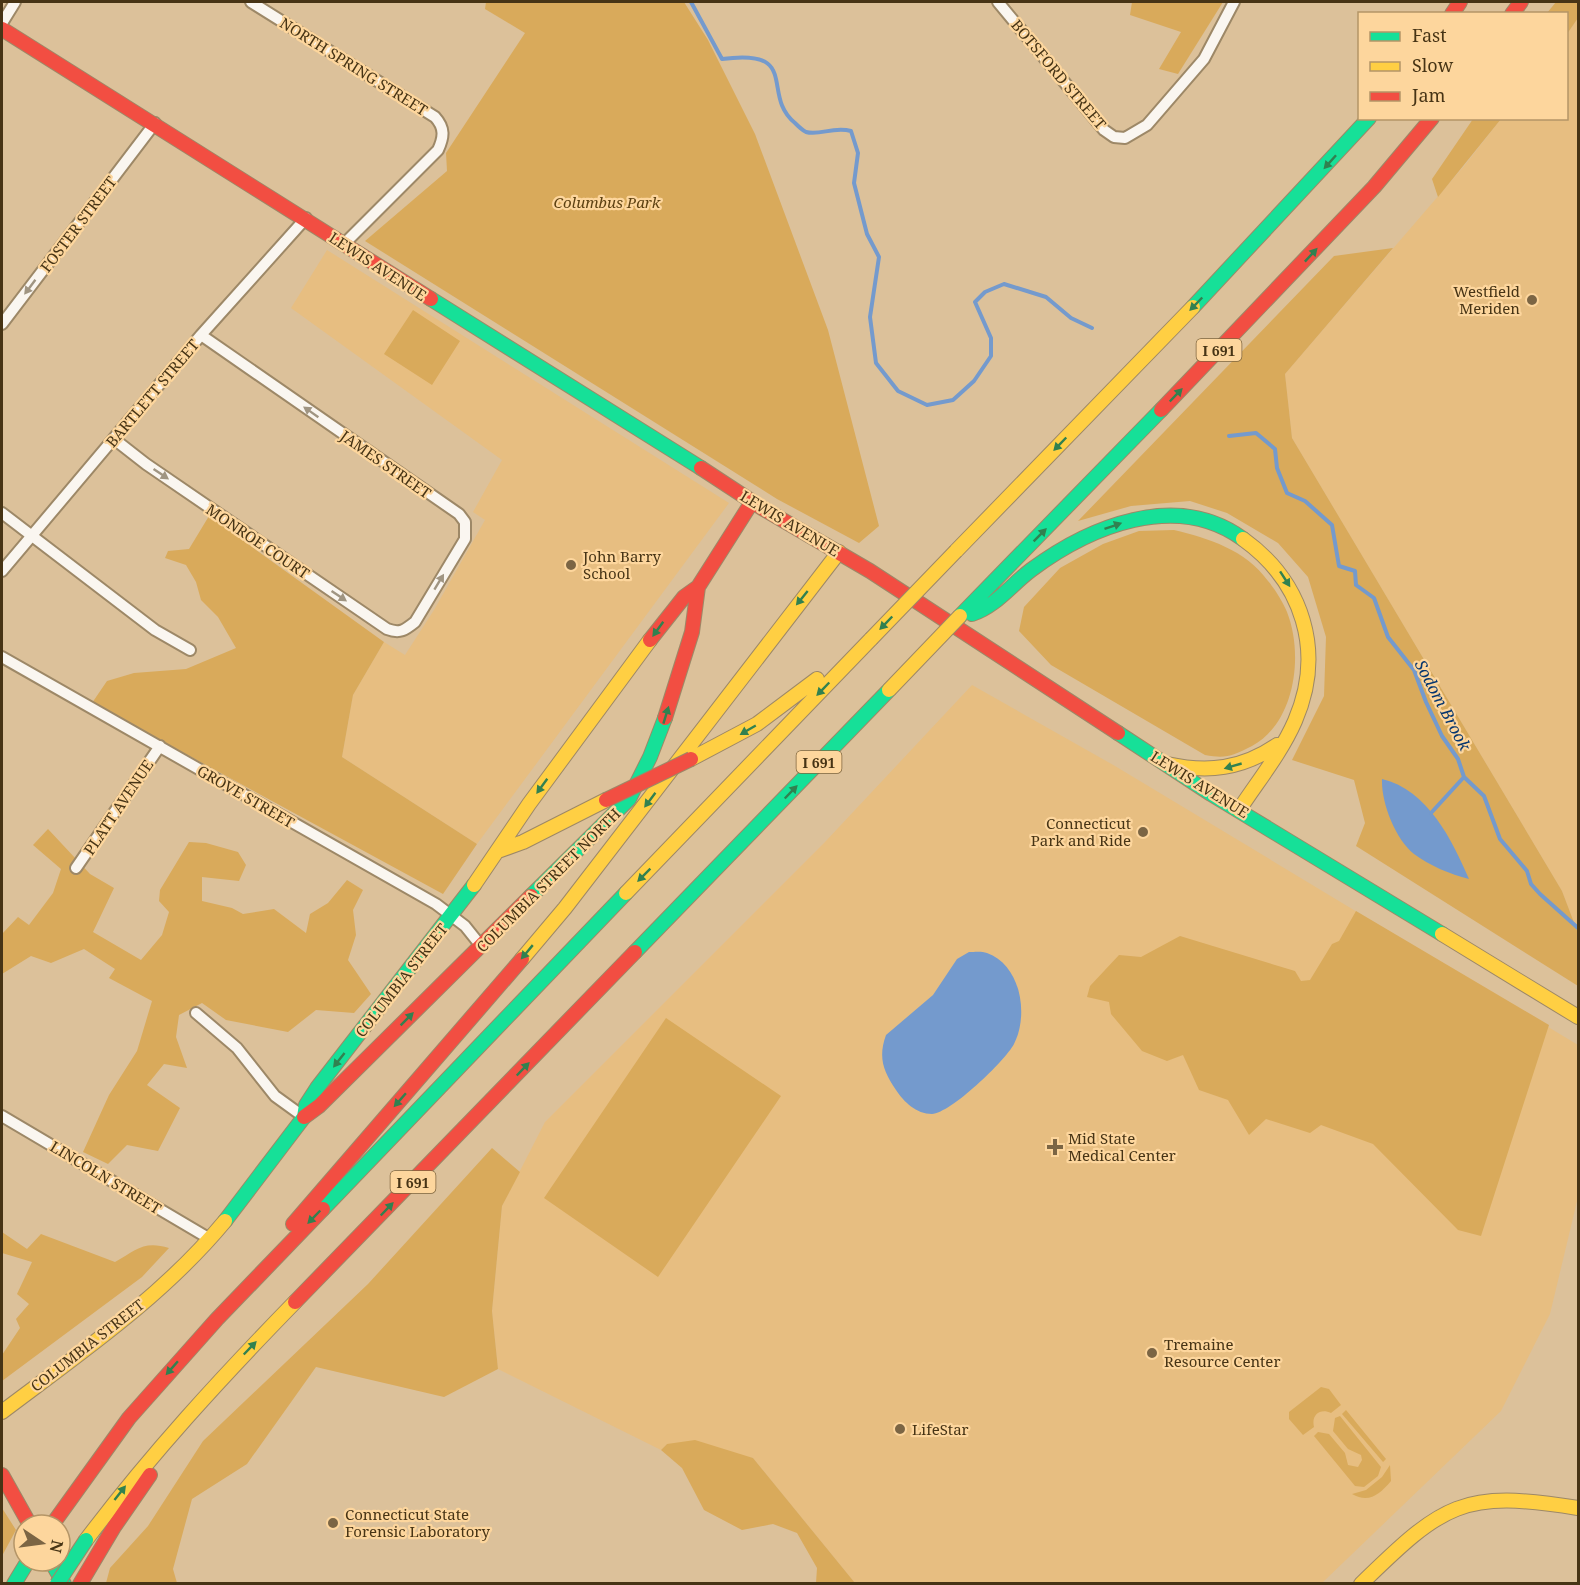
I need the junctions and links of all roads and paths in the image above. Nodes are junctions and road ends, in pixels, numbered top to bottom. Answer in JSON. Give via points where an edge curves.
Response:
{"nodes":[{"id":1,"x":15,"y":2,"type":"edge"},
{"id":2,"x":251,"y":2,"type":"edge"},
{"id":3,"x":998,"y":2,"type":"edge"},
{"id":4,"x":1234,"y":2,"type":"edge"},
{"id":5,"x":2,"y":23,"type":"edge"},
{"id":6,"x":2,"y":29,"type":"edge"},
{"id":7,"x":1367,"y":120,"type":"edge"},
{"id":8,"x":1430,"y":120,"type":"edge"},
{"id":9,"x":155,"y":123,"type":"junction"},
{"id":10,"x":306,"y":218,"type":"junction"},
{"id":11,"x":344,"y":244,"type":"junction"},
{"id":12,"x":2,"y":324,"type":"edge"},
{"id":13,"x":201,"y":335,"type":"junction"},
{"id":14,"x":114,"y":439,"type":"junction"},
{"id":15,"x":752,"y":502,"type":"junction"},
{"id":16,"x":2,"y":513,"type":"edge"},
{"id":17,"x":32,"y":536,"type":"junction"},
{"id":18,"x":839,"y":552,"type":"junction"},
{"id":19,"x":2,"y":571,"type":"edge"},
{"id":20,"x":698,"y":586,"type":"junction"},
{"id":21,"x":960,"y":616,"type":"junction"},
{"id":22,"x":406,"y":630,"type":"joint"},
{"id":23,"x":865,"y":643,"type":"junction"},
{"id":24,"x":190,"y":650,"type":"dead end"},
{"id":25,"x":4,"y":662,"type":"edge"},
{"id":26,"x":1284,"y":739,"type":"junction"},
{"id":27,"x":160,"y":746,"type":"junction"},
{"id":28,"x":1167,"y":764,"type":"junction"},
{"id":29,"x":1239,"y":810,"type":"junction"},
{"id":30,"x":498,"y":851,"type":"junction"},
{"id":31,"x":76,"y":868,"type":"dead end"},
{"id":32,"x":452,"y":914,"type":"junction"},
{"id":33,"x":481,"y":946,"type":"junction"},
{"id":34,"x":196,"y":1013,"type":"dead end"},
{"id":35,"x":1578,"y":1017,"type":"edge"},
{"id":36,"x":2,"y":1116,"type":"edge"},
{"id":37,"x":304,"y":1117,"type":"junction"},
{"id":38,"x":210,"y":1239,"type":"junction"},
{"id":39,"x":284,"y":1249,"type":"junction"},
{"id":40,"x":2,"y":1412,"type":"edge"},
{"id":41,"x":173,"y":1430,"type":"junction"},
{"id":42,"x":2,"y":1475,"type":"edge"},
{"id":43,"x":1578,"y":1508,"type":"edge"},
{"id":44,"x":23,"y":1513,"type":"edge"},
{"id":45,"x":60,"y":1513,"type":"edge"},
{"id":46,"x":57,"y":1584,"type":"edge"},
{"id":47,"x":80,"y":1584,"type":"edge"},
{"id":48,"x":1361,"y":1584,"type":"edge"}],
"edges":[{"from":1,"to":5,"type":"street"},
{"from":2,"to":11,"type":"street","name":"NORTH SPRING STREET","via":[[441,124],[444,133],[438,150]]},
{"from":3,"to":4,"type":"street","name":"BOTSFORD STREET","via":[[1104,130],[1125,138],[1147,125],[1204,58]]},
{"from":6,"to":9,"type":"main road","name":"LEWIS AVENUE"},
{"from":7,"to":23,"type":"main road","one_way":true,"bridge":true,"via":[[1246,252]]},
{"from":21,"to":8,"type":"main road","number":"I 691","one_way":true,"via":[[1348,216]]},
{"from":9,"to":10,"type":"main road","name":"LEWIS AVENUE"},
{"from":9,"to":12,"type":"street","name":"FOSTER STREET","one_way":true},
{"from":10,"to":11,"type":"main road","name":"LEWIS AVENUE"},
{"from":10,"to":13,"type":"street","name":"BARTLETT STREET"},
{"from":11,"to":15,"type":"main road","name":"LEWIS AVENUE"},
{"from":13,"to":14,"type":"street","name":"BARTLETT STREET"},
{"from":22,"to":13,"type":"street","name":"JAMES STREET","one_way":true,"via":[[415,622],[465,539],[465,522],[459,514]]},
{"from":14,"to":17,"type":"street","name":"BARTLETT STREET"},
{"from":14,"to":22,"type":"street","name":"MONROE COURT","one_way":true,"via":[[387,629],[397,633]]},
{"from":15,"to":18,"type":"main road","name":"LEWIS AVENUE"},
{"from":15,"to":20,"type":"main road","name":"COLUMBIA STREET"},
{"from":16,"to":17,"type":"street"},
{"from":17,"to":19,"type":"street","name":"BARTLETT STREET"},
{"from":17,"to":24,"type":"street","via":[[155,630]]},
{"from":18,"to":28,"type":"main road","name":"LEWIS AVENUE"},
{"from":18,"to":39,"type":"main road","one_way":true,"via":[[565,908],[298,1216]]},
{"from":20,"to":30,"type":"main road","name":"COLUMBIA STREET","one_way":true,"via":[[670,613]]},
{"from":33,"to":20,"type":"main road","name":"COLUMBIA STREET NORTH","one_way":true,"via":[[615,815],[639,784],[658,740],[695,621]]},
{"from":21,"to":26,"type":"main road","one_way":true,"via":[[982,611],[1064,548],[1126,521],[1182,515],[1211,521],[1252,544],[1278,569],[1292,591],[1305,626],[1309,651],[1307,683]]},
{"from":41,"to":21,"type":"main road","number":"I 691","one_way":true,"bridge":true},
{"from":23,"to":30,"type":"main road","one_way":true,"bridge":true,"via":[[844,652],[772,715],[740,735]]},
{"from":23,"to":39,"type":"main road","one_way":true},
{"from":25,"to":27,"type":"street","name":"GROVE STREET"},
{"from":26,"to":28,"type":"main road","one_way":true,"via":[[1258,757],[1222,769],[1198,771]]},
{"from":26,"to":29,"type":"main road"},
{"from":27,"to":31,"type":"street","name":"PLATT AVENUE"},
{"from":27,"to":32,"type":"street","name":"GROVE STREET"},
{"from":28,"to":29,"type":"main road","name":"LEWIS AVENUE"},
{"from":29,"to":35,"type":"main road","name":"LEWIS AVENUE"},
{"from":30,"to":32,"type":"main road","name":"COLUMBIA STREET"},
{"from":32,"to":33,"type":"street","name":"GROVE STREET"},
{"from":32,"to":37,"type":"main road","name":"COLUMBIA STREET","one_way":true,"via":[[317,1088],[307,1102]]},
{"from":37,"to":33,"type":"main road","name":"COLUMBIA STREET NORTH","one_way":true},
{"from":34,"to":37,"type":"street","via":[[237,1048],[275,1096]]},
{"from":36,"to":38,"type":"street","name":"LINCOLN STREET"},
{"from":37,"to":38,"type":"main road","name":"COLUMBIA STREET"},
{"from":38,"to":40,"type":"main road","name":"COLUMBIA STREET","via":[[147,1299]]},
{"from":39,"to":45,"type":"main road","one_way":true,"via":[[161,1380]]},
{"from":46,"to":41,"type":"main road","number":"I 691","one_way":true,"bridge":true,"via":[[128,1483]]},
{"from":41,"to":47,"type":"main road","via":[[156,1466]]},
{"from":42,"to":44,"type":"main road"},
{"from":43,"to":48,"type":"main road","via":[[1500,1497],[1457,1506],[1418,1529]]}]}
